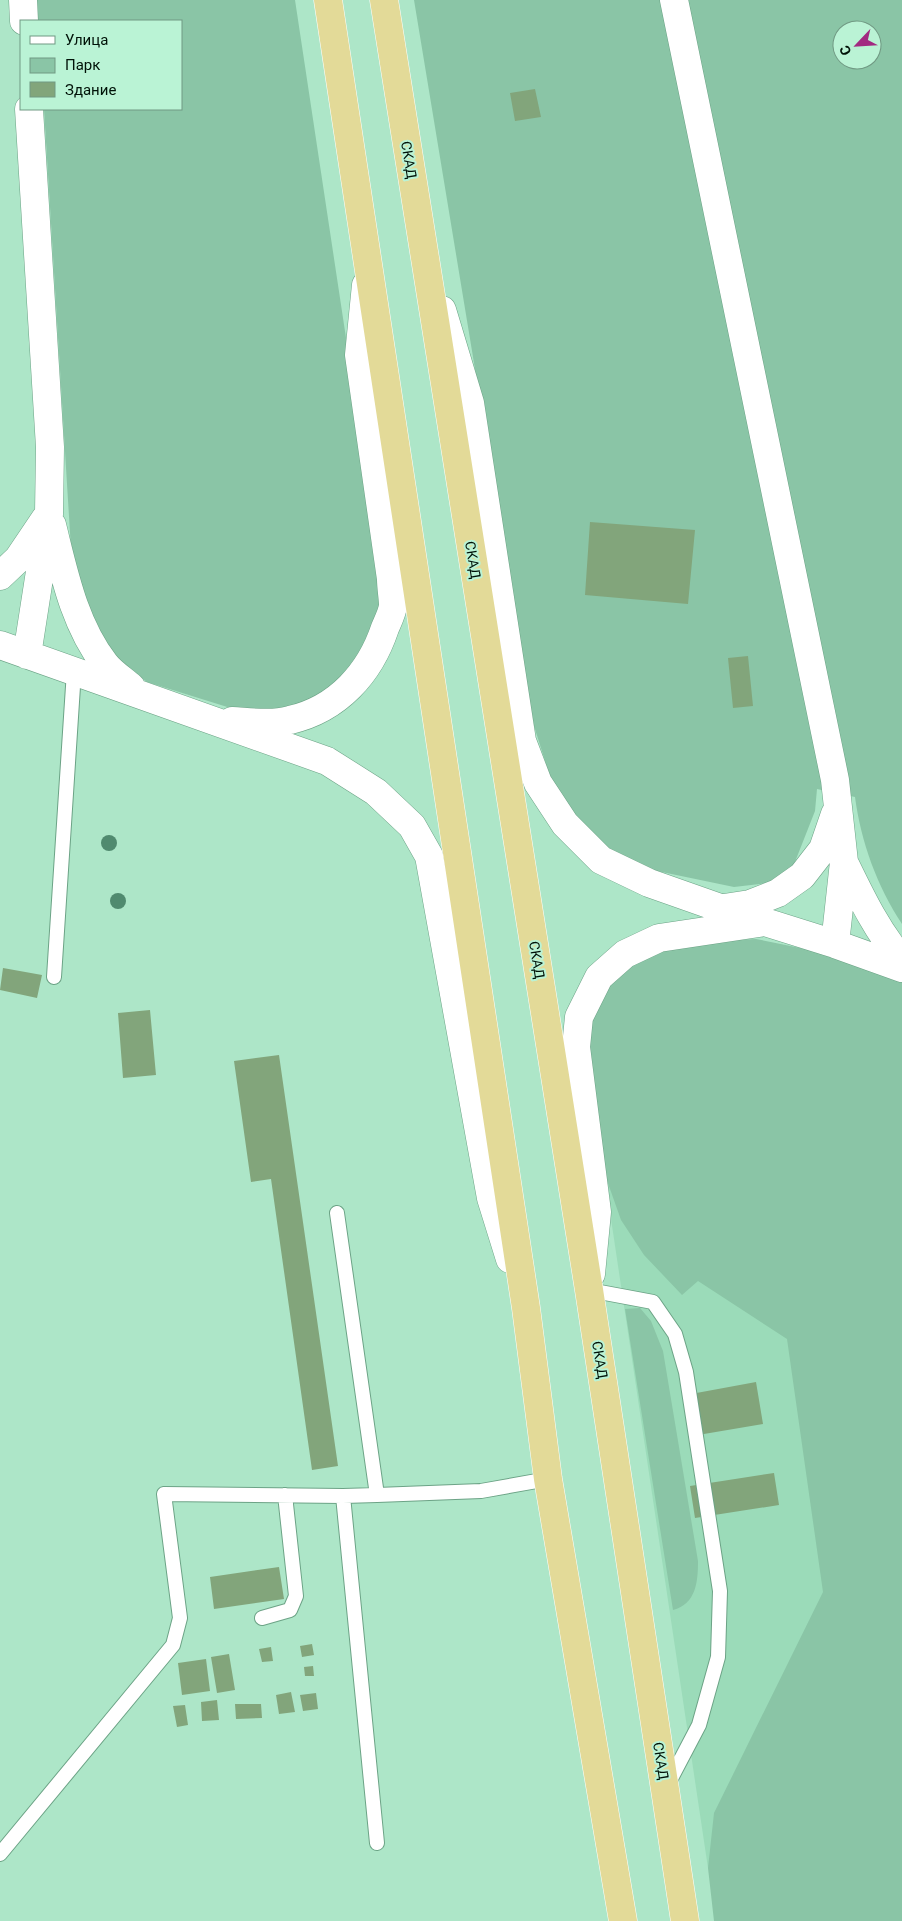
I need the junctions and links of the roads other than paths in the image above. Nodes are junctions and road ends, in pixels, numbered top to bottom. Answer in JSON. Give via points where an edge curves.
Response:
{"nodes":[{"id":1,"x":23,"y":0,"type":"edge"},
{"id":2,"x":328,"y":0,"type":"edge"},
{"id":3,"x":384,"y":0,"type":"edge"},
{"id":4,"x":674,"y":0,"type":"edge"},
{"id":5,"x":24,"y":20,"type":"edge"},
{"id":6,"x":29,"y":110,"type":"edge"},
{"id":7,"x":424,"y":252,"type":"junction"},
{"id":8,"x":368,"y":264,"type":"junction"},
{"id":9,"x":49,"y":514,"type":"junction"},
{"id":10,"x":0,"y":576,"type":"edge"},
{"id":11,"x":0,"y":646,"type":"edge"},
{"id":12,"x":27,"y":655,"type":"junction"},
{"id":13,"x":74,"y":671,"type":"junction"},
{"id":14,"x":138,"y":694,"type":"junction"},
{"id":15,"x":211,"y":719,"type":"junction"},
{"id":16,"x":838,"y":807,"type":"junction"},
{"id":17,"x":844,"y":862,"type":"junction"},
{"id":18,"x":720,"y":908,"type":"junction"},
{"id":19,"x":766,"y":922,"type":"junction"},
{"id":20,"x":835,"y":944,"type":"junction"},
{"id":21,"x":902,"y":960,"type":"edge"},
{"id":22,"x":902,"y":968,"type":"edge"},
{"id":23,"x":54,"y":977,"type":"dead end"},
{"id":24,"x":337,"y":1213,"type":"dead end"},
{"id":25,"x":589,"y":1290,"type":"junction"},
{"id":26,"x":526,"y":1308,"type":"junction"},
{"id":27,"x":548,"y":1479,"type":"junction"},
{"id":28,"x":285,"y":1495,"type":"junction"},
{"id":29,"x":377,"y":1495,"type":"junction"},
{"id":30,"x":344,"y":1496,"type":"junction"},
{"id":31,"x":262,"y":1618,"type":"dead end"},
{"id":32,"x":665,"y":1789,"type":"junction"},
{"id":33,"x":377,"y":1843,"type":"dead end"},
{"id":34,"x":0,"y":1854,"type":"edge"},
{"id":35,"x":623,"y":1921,"type":"edge"},
{"id":36,"x":685,"y":1921,"type":"edge"}],
"edges":[{"from":1,"to":5,"type":"main road"},
{"from":2,"to":8,"type":"highway"},
{"from":3,"to":7,"type":"highway","name":"СКАД"},
{"from":4,"to":16,"type":"main road"},
{"from":6,"to":9,"type":"main road","via":[[50,447]]},
{"from":7,"to":18,"type":"main road","via":[[470,403],[522,742],[538,783],[565,824],[601,860],[649,883]]},
{"from":7,"to":25,"type":"highway","name":"СКАД"},
{"from":8,"to":15,"type":"main road","via":[[360,355],[393,607],[378,649],[343,695],[318,710],[289,720],[257,723]]},
{"from":8,"to":26,"type":"highway"},
{"from":9,"to":10,"type":"main road","via":[[18,559]]},
{"from":9,"to":12,"type":"main road"},
{"from":9,"to":14,"type":"main road","via":[[70,595],[89,638],[106,665]]},
{"from":11,"to":12,"type":"main road"},
{"from":12,"to":13,"type":"main road"},
{"from":13,"to":14,"type":"main road"},
{"from":13,"to":23,"type":"lane"},
{"from":14,"to":15,"type":"main road"},
{"from":15,"to":26,"type":"main road","via":[[327,761],[376,792],[412,826],[429,856],[491,1198]]},
{"from":16,"to":17,"type":"main road"},
{"from":16,"to":18,"type":"main road","via":[[823,849],[802,876],[778,893],[750,904]]},
{"from":17,"to":20,"type":"main road"},
{"from":17,"to":21,"type":"main road","via":[[869,913]]},
{"from":18,"to":19,"type":"main road"},
{"from":19,"to":20,"type":"main road"},
{"from":19,"to":25,"type":"main road","via":[[659,938],[625,954],[599,976],[578,1017],[576,1047],[597,1212]]},
{"from":20,"to":22,"type":"main road"},
{"from":24,"to":29,"type":"lane"},
{"from":25,"to":32,"type":"highway","name":"СКАД"},
{"from":25,"to":32,"type":"lane","via":[[653,1302],[675,1334],[686,1372],[719,1582],[718,1657],[699,1725]]},
{"from":26,"to":27,"type":"highway"},
{"from":27,"to":29,"type":"lane","via":[[481,1491]]},
{"from":27,"to":35,"type":"highway"},
{"from":28,"to":30,"type":"lane"},
{"from":28,"to":31,"type":"lane","via":[[296,1596],[290,1610]]},
{"from":28,"to":34,"type":"lane","via":[[164,1494],[180,1618],[173,1645]]},
{"from":29,"to":30,"type":"lane"},
{"from":30,"to":33,"type":"lane"},
{"from":32,"to":36,"type":"highway","name":"СКАД"}]}
